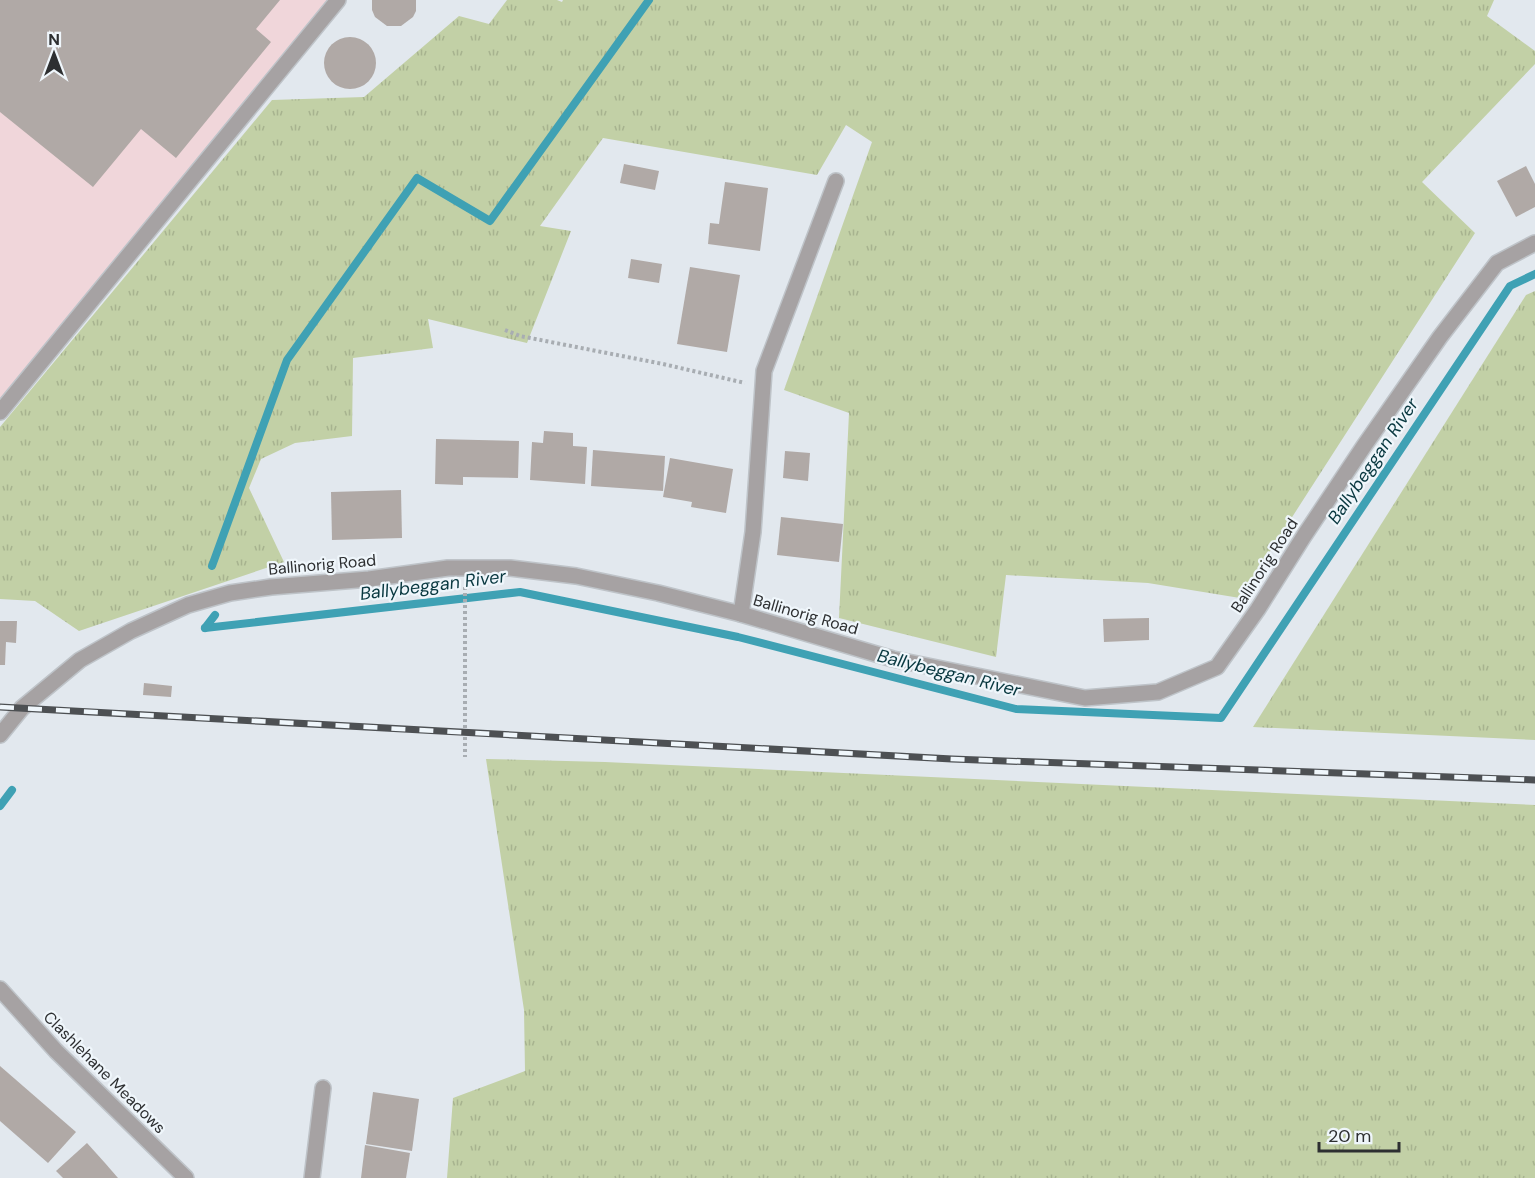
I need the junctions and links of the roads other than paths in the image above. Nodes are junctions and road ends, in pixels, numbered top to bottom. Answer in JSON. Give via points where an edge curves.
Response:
{"nodes":[{"id":1,"x":338,"y":0,"type":"edge"},
{"id":2,"x":836,"y":182,"type":"dead end"},
{"id":3,"x":1535,"y":243,"type":"edge"},
{"id":4,"x":0,"y":412,"type":"edge"},
{"id":5,"x":741,"y":614,"type":"junction"},
{"id":6,"x":0,"y":735,"type":"edge"},
{"id":7,"x":0,"y":989,"type":"edge"},
{"id":8,"x":323,"y":1088,"type":"dead end"},
{"id":9,"x":186,"y":1178,"type":"edge"},
{"id":10,"x":312,"y":1178,"type":"edge"}],
"edges":[{"from":1,"to":4,"type":"street"},
{"from":2,"to":5,"type":"street","via":[[764,371],[753,532]]},
{"from":3,"to":5,"type":"street","name":"Ballinorig Road","via":[[1497,263],[1440,337],[1217,667],[1158,692],[1085,698],[893,659]]},
{"from":5,"to":6,"type":"street","name":"Ballinorig Road","via":[[576,576],[510,568],[448,568],[230,593],[131,630],[80,660],[22,708]]},
{"from":7,"to":9,"type":"street","name":"Clashlehane Meadows","via":[[56,1051]]},
{"from":8,"to":10,"type":"street"}]}
